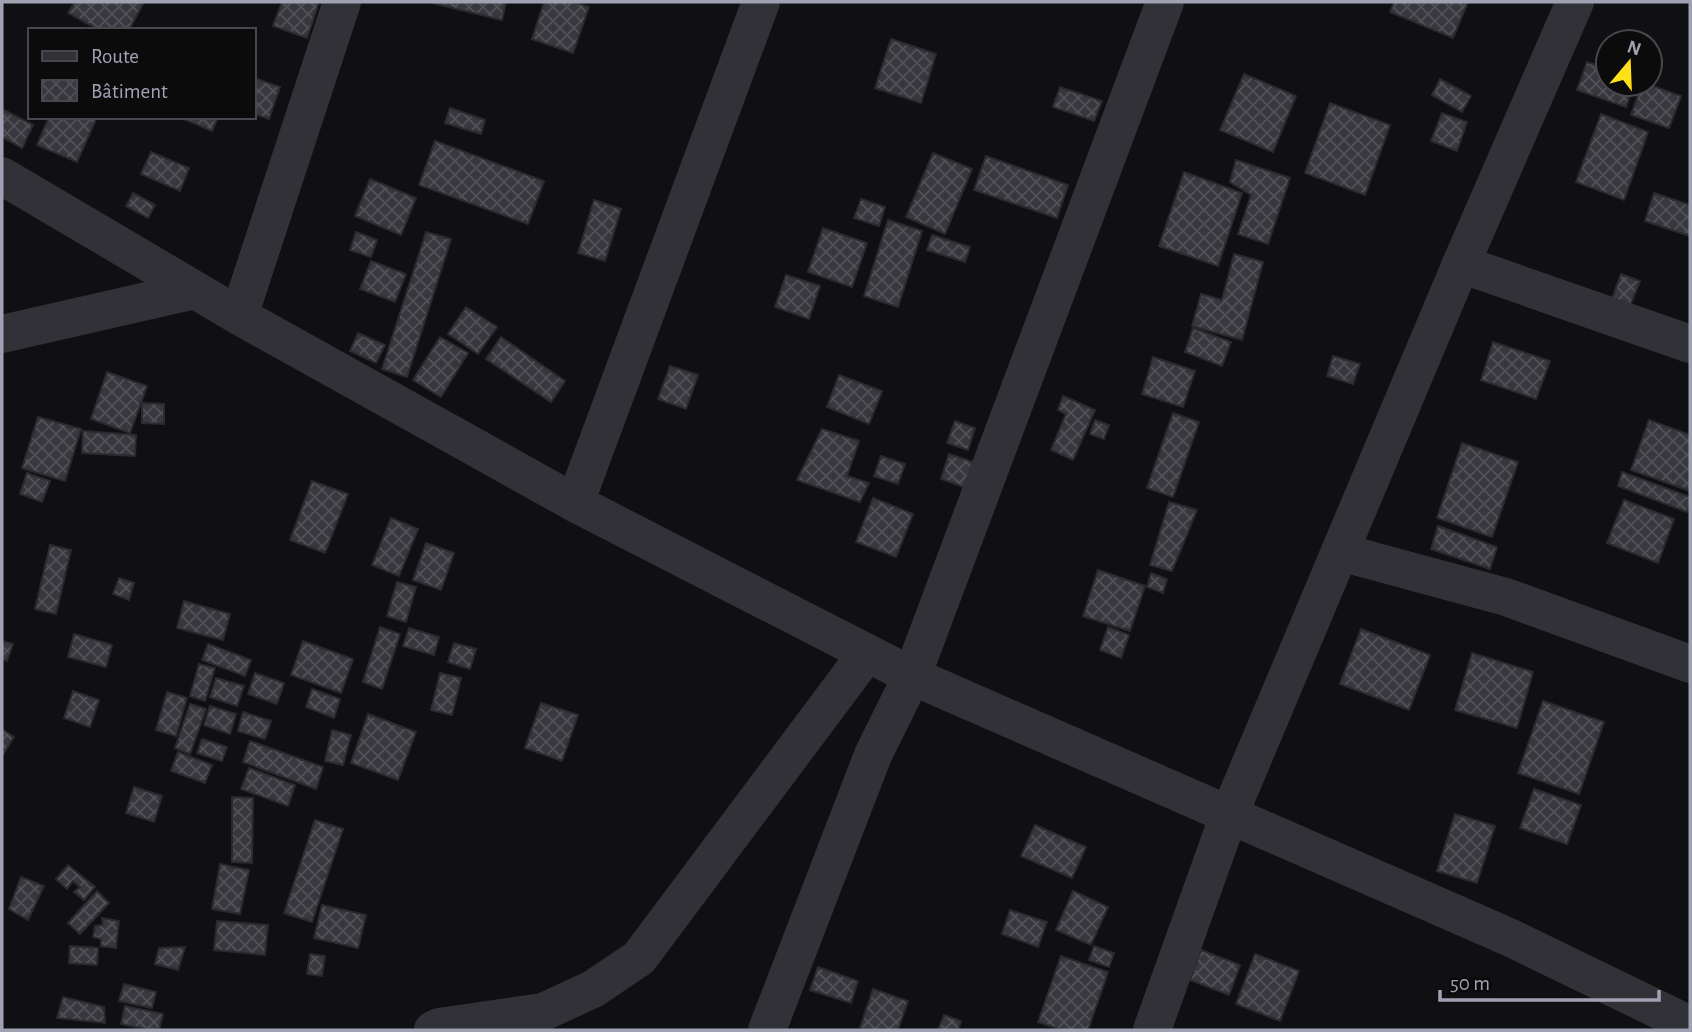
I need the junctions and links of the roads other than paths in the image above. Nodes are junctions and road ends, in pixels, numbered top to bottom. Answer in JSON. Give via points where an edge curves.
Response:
{"nodes":[{"id":1,"x":342,"y":2,"type":"edge"},
{"id":2,"x":761,"y":2,"type":"edge"},
{"id":3,"x":1165,"y":2,"type":"edge"},
{"id":4,"x":1575,"y":2,"type":"edge"},
{"id":5,"x":2,"y":176,"type":"edge"},
{"id":6,"x":1461,"y":264,"type":"junction"},
{"id":7,"x":195,"y":290,"type":"junction"},
{"id":8,"x":239,"y":317,"type":"junction"},
{"id":9,"x":2,"y":334,"type":"edge"},
{"id":10,"x":1690,"y":344,"type":"edge"},
{"id":11,"x":575,"y":503,"type":"junction"},
{"id":12,"x":1339,"y":552,"type":"junction"},
{"id":13,"x":867,"y":653,"type":"junction"},
{"id":14,"x":1690,"y":664,"type":"edge"},
{"id":15,"x":912,"y":676,"type":"junction"},
{"id":16,"x":1229,"y":815,"type":"junction"},
{"id":17,"x":1690,"y":1025,"type":"edge"},
{"id":18,"x":433,"y":1030,"type":"edge"},
{"id":19,"x":767,"y":1030,"type":"edge"},
{"id":20,"x":1152,"y":1030,"type":"edge"}],
"edges":[{"from":1,"to":8,"type":"street"},
{"from":2,"to":11,"type":"street"},
{"from":3,"to":15,"type":"street"},
{"from":4,"to":6,"type":"street"},
{"from":5,"to":7,"type":"street"},
{"from":6,"to":10,"type":"street"},
{"from":6,"to":12,"type":"street"},
{"from":7,"to":8,"type":"street"},
{"from":7,"to":9,"type":"street"},
{"from":8,"to":11,"type":"street"},
{"from":11,"to":13,"type":"street"},
{"from":12,"to":14,"type":"street","via":[[1506,597]]},
{"from":12,"to":16,"type":"street"},
{"from":13,"to":15,"type":"street"},
{"from":13,"to":18,"type":"street","via":[[639,958],[593,989],[543,1012]]},
{"from":15,"to":16,"type":"street"},
{"from":15,"to":19,"type":"street","via":[[873,755]]},
{"from":16,"to":17,"type":"street","via":[[1511,938]]},
{"from":16,"to":20,"type":"street"}]}
